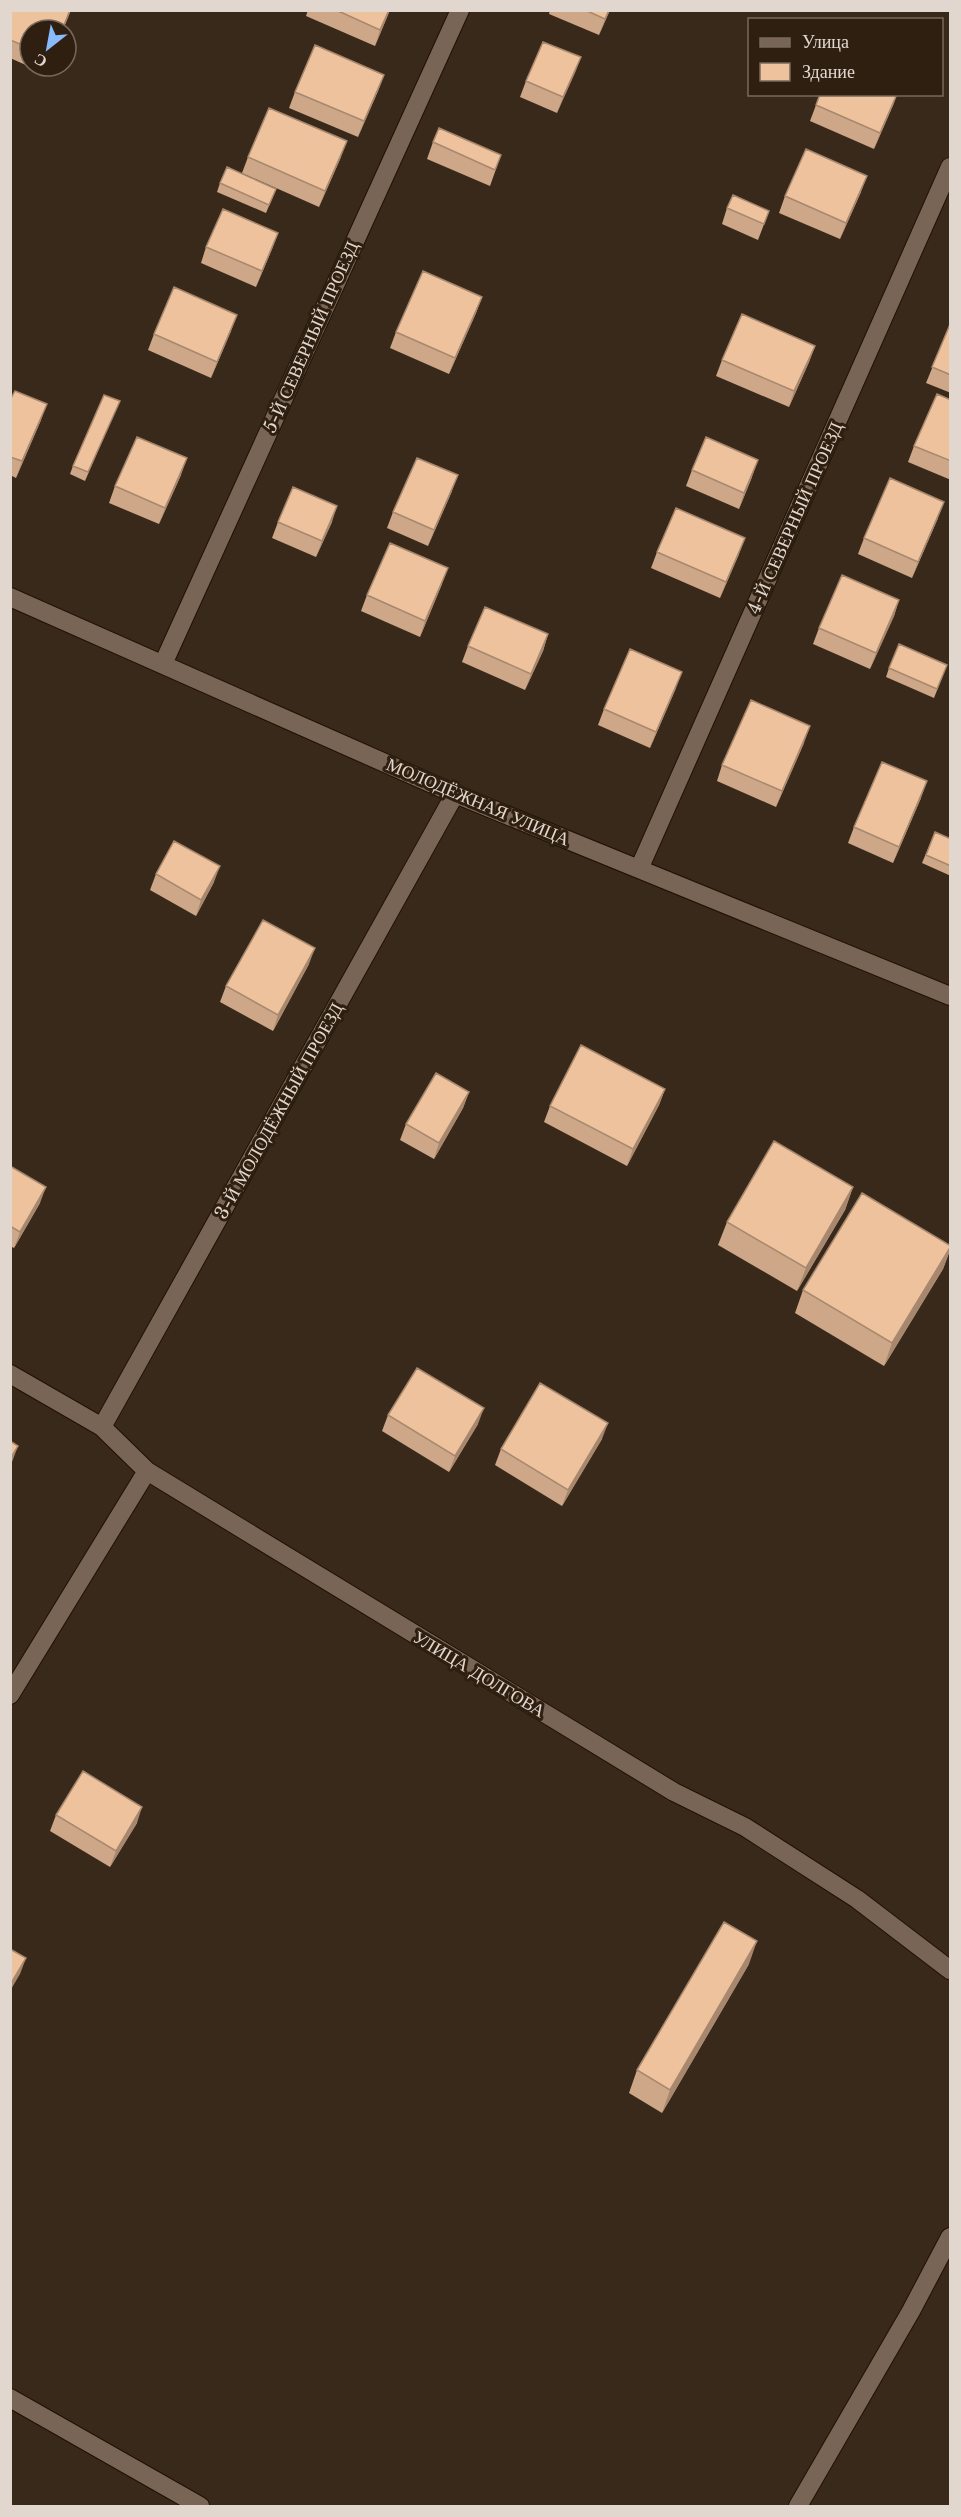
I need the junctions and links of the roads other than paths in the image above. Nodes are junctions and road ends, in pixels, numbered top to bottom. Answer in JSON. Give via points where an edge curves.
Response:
{"nodes":[{"id":1,"x":460,"y":10,"type":"edge"},
{"id":2,"x":951,"y":167,"type":"edge"},
{"id":3,"x":10,"y":597,"type":"edge"},
{"id":4,"x":163,"y":664,"type":"junction"},
{"id":5,"x":455,"y":794,"type":"junction"},
{"id":6,"x":639,"y":869,"type":"junction"},
{"id":7,"x":951,"y":996,"type":"edge"},
{"id":8,"x":10,"y":1374,"type":"edge"},
{"id":9,"x":102,"y":1427,"type":"junction"},
{"id":10,"x":147,"y":1471,"type":"junction"},
{"id":11,"x":10,"y":1695,"type":"edge"},
{"id":12,"x":951,"y":1970,"type":"edge"},
{"id":13,"x":951,"y":2237,"type":"edge"},
{"id":14,"x":10,"y":2398,"type":"edge"},
{"id":15,"x":200,"y":2506,"type":"edge"},
{"id":16,"x":798,"y":2506,"type":"edge"}],
"edges":[{"from":1,"to":4,"type":"street","name":"5-Й СЕВЕРНЫЙ ПРОЕЗД"},
{"from":2,"to":6,"type":"street","name":"4-Й СЕВЕРНЫЙ ПРОЕЗД"},
{"from":3,"to":4,"type":"street","name":"МОЛОДЁЖНАЯ УЛИЦА"},
{"from":4,"to":5,"type":"street","name":"МОЛОДЁЖНАЯ УЛИЦА"},
{"from":5,"to":6,"type":"street","name":"МОЛОДЁЖНАЯ УЛИЦА"},
{"from":5,"to":9,"type":"street","name":"3-Й МОЛОДЁЖНЫЙ ПРОЕЗД"},
{"from":6,"to":7,"type":"street","name":"МОЛОДЁЖНАЯ УЛИЦА"},
{"from":8,"to":9,"type":"street","name":"УЛИЦА ДОЛГОВА"},
{"from":9,"to":10,"type":"street","name":"УЛИЦА ДОЛГОВА"},
{"from":10,"to":11,"type":"street"},
{"from":10,"to":12,"type":"street","name":"УЛИЦА ДОЛГОВА","via":[[674,1792],[745,1827],[857,1899]]},
{"from":13,"to":16,"type":"street"},
{"from":14,"to":15,"type":"street"}]}
